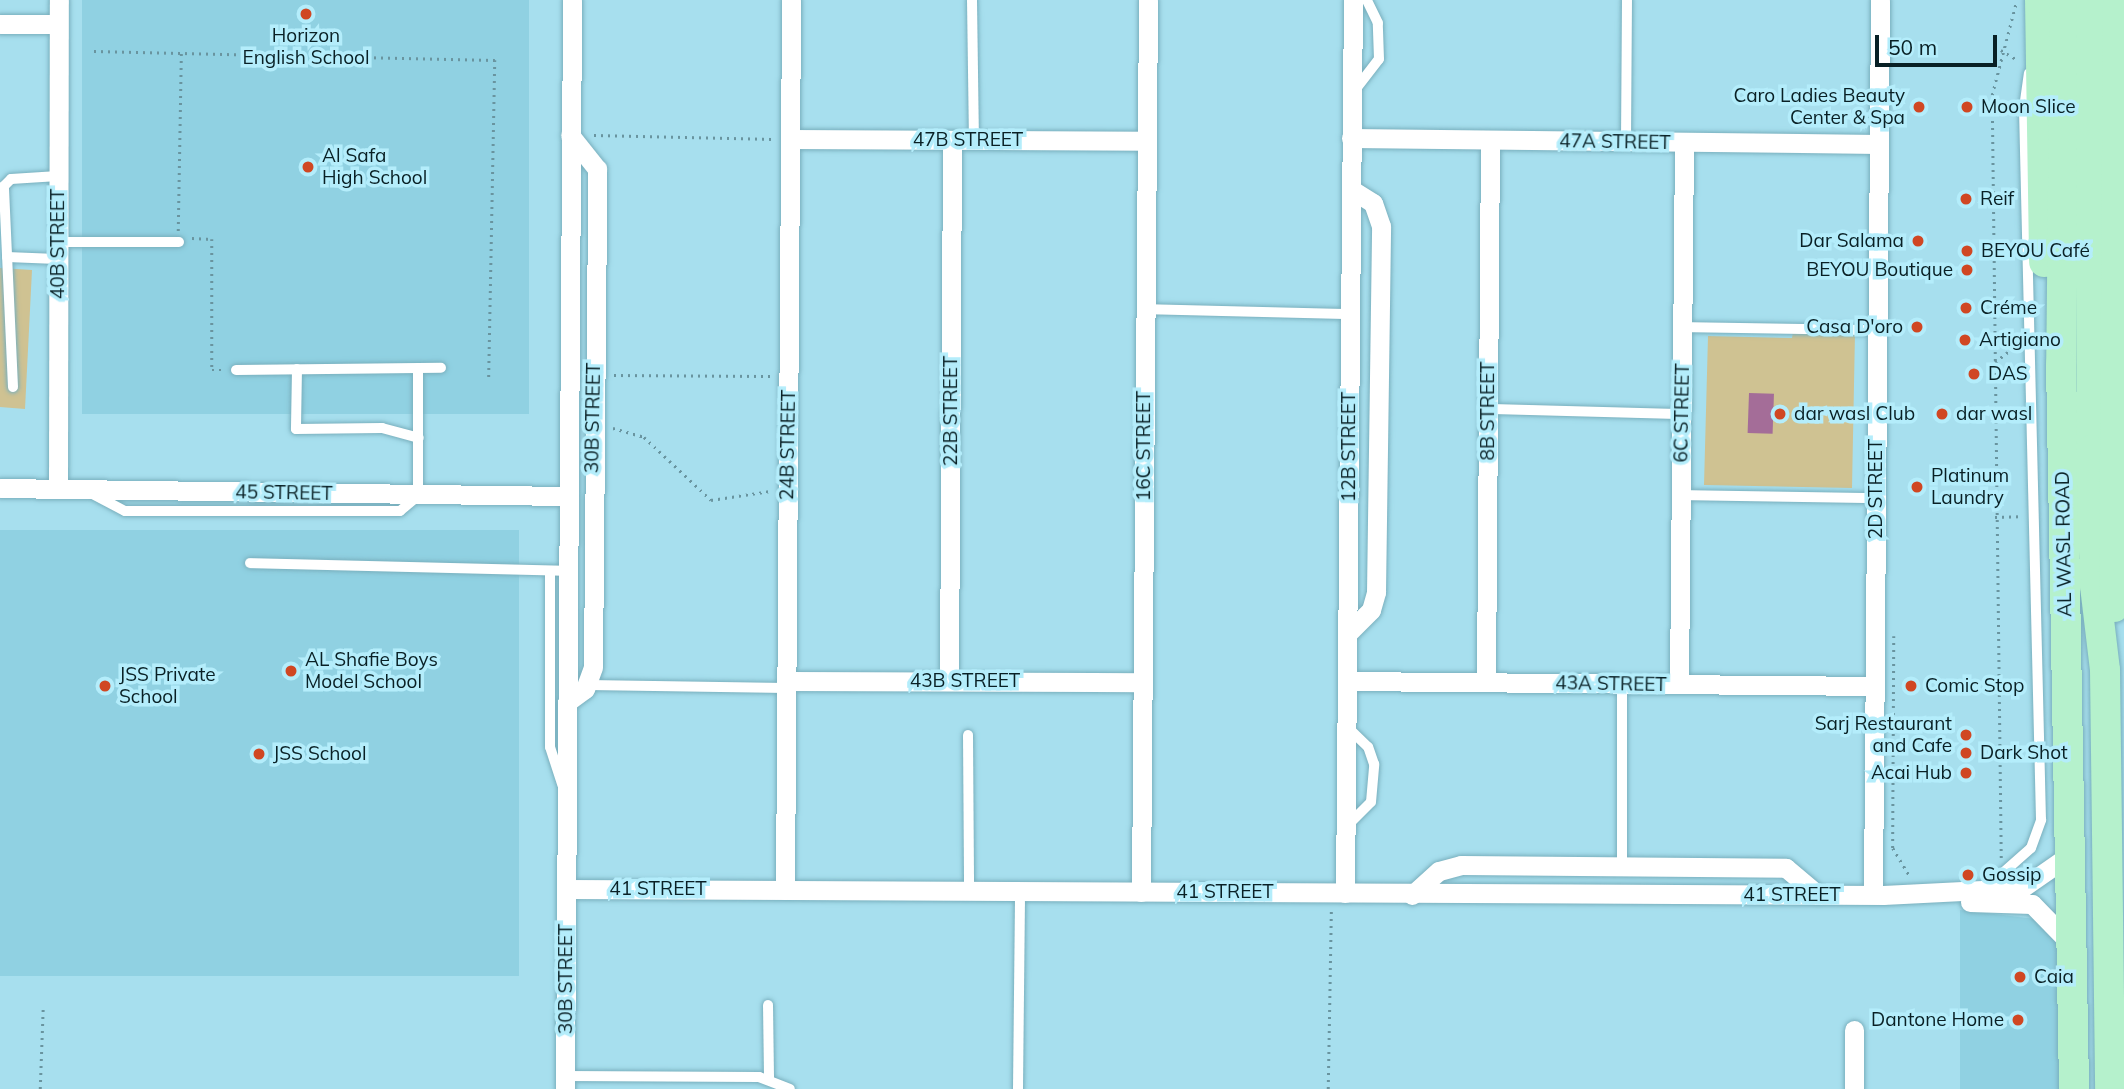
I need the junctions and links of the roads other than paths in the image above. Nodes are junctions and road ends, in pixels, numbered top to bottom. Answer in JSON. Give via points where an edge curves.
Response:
{"nodes":[{"id":1,"x":58,"y":0,"type":"edge"},
{"id":2,"x":572,"y":0,"type":"edge"},
{"id":3,"x":791,"y":0,"type":"edge"},
{"id":4,"x":972,"y":0,"type":"edge"},
{"id":5,"x":1148,"y":0,"type":"edge"},
{"id":6,"x":1353,"y":0,"type":"edge"},
{"id":7,"x":1367,"y":0,"type":"edge"},
{"id":8,"x":1627,"y":0,"type":"edge"},
{"id":9,"x":1880,"y":0,"type":"edge"},
{"id":10,"x":2040,"y":0,"type":"edge"},
{"id":11,"x":2065,"y":0,"type":"edge"},
{"id":12,"x":2092,"y":0,"type":"edge"},
{"id":13,"x":2118,"y":0,"type":"edge"},
{"id":14,"x":0,"y":24,"type":"edge"},
{"id":15,"x":58,"y":24,"type":"junction"},
{"id":16,"x":2040,"y":55,"type":"junction"},
{"id":17,"x":1352,"y":94,"type":"junction"},
{"id":18,"x":570,"y":135,"type":"junction"},
{"id":19,"x":1351,"y":138,"type":"junction"},
{"id":20,"x":790,"y":139,"type":"junction"},
{"id":21,"x":952,"y":140,"type":"junction"},
{"id":22,"x":974,"y":140,"type":"junction"},
{"id":23,"x":1490,"y":140,"type":"junction"},
{"id":24,"x":1147,"y":141,"type":"junction"},
{"id":25,"x":1626,"y":142,"type":"junction"},
{"id":26,"x":1684,"y":142,"type":"junction"},
{"id":27,"x":1879,"y":144,"type":"junction"},
{"id":28,"x":58,"y":176,"type":"junction"},
{"id":29,"x":1351,"y":189,"type":"junction"},
{"id":30,"x":179,"y":242,"type":"dead end"},
{"id":31,"x":57,"y":251,"type":"junction"},
{"id":32,"x":7,"y":257,"type":"junction"},
{"id":33,"x":2120,"y":289,"type":"edge"},
{"id":34,"x":1145,"y":309,"type":"junction"},
{"id":35,"x":1350,"y":314,"type":"junction"},
{"id":36,"x":1682,"y":327,"type":"junction"},
{"id":37,"x":1878,"y":330,"type":"junction"},
{"id":38,"x":2120,"y":335,"type":"edge"},
{"id":39,"x":2061,"y":363,"type":"junction"},
{"id":40,"x":418,"y":368,"type":"junction"},
{"id":41,"x":441,"y":368,"type":"dead end"},
{"id":42,"x":297,"y":369,"type":"junction"},
{"id":43,"x":236,"y":370,"type":"road end"},
{"id":44,"x":13,"y":387,"type":"dead end"},
{"id":45,"x":2120,"y":406,"type":"edge"},
{"id":46,"x":1488,"y":409,"type":"junction"},
{"id":47,"x":1682,"y":414,"type":"junction"},
{"id":48,"x":419,"y":438,"type":"junction"},
{"id":49,"x":0,"y":488,"type":"edge"},
{"id":50,"x":58,"y":488,"type":"junction"},
{"id":51,"x":1681,"y":495,"type":"junction"},
{"id":52,"x":418,"y":496,"type":"junction"},
{"id":53,"x":567,"y":496,"type":"junction"},
{"id":54,"x":1876,"y":498,"type":"junction"},
{"id":55,"x":250,"y":563,"type":"dead end"},
{"id":56,"x":560,"y":571,"type":"junction"},
{"id":57,"x":1347,"y":634,"type":"junction"},
{"id":58,"x":2105,"y":670,"type":"junction"},
{"id":59,"x":949,"y":681,"type":"junction"},
{"id":60,"x":1347,"y":681,"type":"junction"},
{"id":61,"x":1143,"y":682,"type":"junction"},
{"id":62,"x":1486,"y":682,"type":"junction"},
{"id":63,"x":1622,"y":684,"type":"junction"},
{"id":64,"x":1679,"y":684,"type":"junction"},
{"id":65,"x":588,"y":685,"type":"junction"},
{"id":66,"x":786,"y":685,"type":"junction"},
{"id":67,"x":1875,"y":686,"type":"junction"},
{"id":68,"x":567,"y":702,"type":"junction"},
{"id":69,"x":1346,"y":727,"type":"junction"},
{"id":70,"x":968,"y":735,"type":"dead end"},
{"id":71,"x":567,"y":795,"type":"junction"},
{"id":72,"x":1346,"y":827,"type":"junction"},
{"id":73,"x":2070,"y":854,"type":"junction"},
{"id":74,"x":1622,"y":866,"type":"junction"},
{"id":75,"x":1985,"y":888,"type":"junction"},
{"id":76,"x":566,"y":889,"type":"junction"},
{"id":77,"x":785,"y":890,"type":"junction"},
{"id":78,"x":969,"y":891,"type":"junction"},
{"id":79,"x":1020,"y":891,"type":"junction"},
{"id":80,"x":1141,"y":892,"type":"junction"},
{"id":81,"x":1338,"y":893,"type":"junction"},
{"id":82,"x":1412,"y":894,"type":"junction"},
{"id":83,"x":1818,"y":895,"type":"junction"},
{"id":84,"x":1878,"y":895,"type":"junction"},
{"id":85,"x":2072,"y":945,"type":"junction"},
{"id":86,"x":2124,"y":989,"type":"edge"},
{"id":87,"x":768,"y":1004,"type":"dead end"},
{"id":88,"x":2109,"y":1018,"type":"junction"},
{"id":89,"x":1854,"y":1030,"type":"dead end"},
{"id":90,"x":769,"y":1079,"type":"junction"},
{"id":91,"x":2115,"y":1079,"type":"edge"},
{"id":92,"x":565,"y":1082,"type":"edge"},
{"id":93,"x":790,"y":1089,"type":"edge"},
{"id":94,"x":1018,"y":1089,"type":"edge"},
{"id":95,"x":1854,"y":1089,"type":"edge"},
{"id":96,"x":2074,"y":1089,"type":"edge"}],
"edges":[{"from":1,"to":15,"type":"street","name":"40B STREET"},
{"from":2,"to":18,"type":"street","name":"30B STREET"},
{"from":3,"to":20,"type":"street","name":"24B STREET"},
{"from":4,"to":22,"type":"lane"},
{"from":5,"to":24,"type":"street","name":"16C STREET"},
{"from":6,"to":17,"type":"street","name":"12B STREET"},
{"from":7,"to":17,"type":"lane","via":[[1378,23],[1379,59]]},
{"from":8,"to":25,"type":"lane"},
{"from":9,"to":27,"type":"street","name":"2D STREET"},
{"from":10,"to":16,"type":"main road"},
{"from":11,"to":39,"type":"main road","name":"AL WASL ROAD"},
{"from":12,"to":58,"type":"main road","name":"AL WASL ROAD","via":[[2091,450],[2095,586]]},
{"from":13,"to":33,"type":"main road","name":"AL WASL ROAD"},
{"from":14,"to":15,"type":"street"},
{"from":15,"to":28,"type":"street","name":"40B STREET"},
{"from":16,"to":39,"type":"main road","via":[[2045,287]]},
{"from":16,"to":75,"type":"lane","via":[[2024,98],[2040,757],[2036,840]]},
{"from":17,"to":19,"type":"street","name":"12B STREET"},
{"from":18,"to":53,"type":"street","name":"30B STREET"},
{"from":18,"to":65,"type":"street","name":"30B STREET","via":[[597,169]]},
{"from":19,"to":23,"type":"street","name":"47A STREET"},
{"from":19,"to":29,"type":"street","name":"12B STREET"},
{"from":20,"to":21,"type":"street","name":"47B STREET"},
{"from":20,"to":66,"type":"street","name":"24B STREET"},
{"from":21,"to":22,"type":"street","name":"47B STREET"},
{"from":21,"to":59,"type":"street","name":"22B STREET"},
{"from":22,"to":24,"type":"street","name":"47B STREET"},
{"from":23,"to":25,"type":"street","name":"47A STREET"},
{"from":23,"to":46,"type":"street","name":"8B STREET"},
{"from":24,"to":34,"type":"street","name":"16C STREET"},
{"from":25,"to":26,"type":"street","name":"47A STREET"},
{"from":26,"to":27,"type":"street","name":"47A STREET"},
{"from":26,"to":36,"type":"street","name":"6C STREET"},
{"from":27,"to":37,"type":"street","name":"2D STREET"},
{"from":28,"to":31,"type":"street","name":"40B STREET"},
{"from":28,"to":32,"type":"lane","via":[[11,179],[4,186]]},
{"from":29,"to":35,"type":"street","name":"12B STREET"},
{"from":29,"to":57,"type":"street","via":[[1373,203],[1381,226],[1376,592],[1371,610]]},
{"from":30,"to":31,"type":"lane"},
{"from":31,"to":32,"type":"lane"},
{"from":31,"to":50,"type":"street","name":"40B STREET"},
{"from":32,"to":44,"type":"lane"},
{"from":33,"to":38,"type":"main road","name":"AL WASL ROAD"},
{"from":34,"to":35,"type":"lane"},
{"from":34,"to":61,"type":"street","name":"16C STREET"},
{"from":35,"to":57,"type":"street","name":"12B STREET"},
{"from":36,"to":37,"type":"lane"},
{"from":36,"to":47,"type":"street","name":"6C STREET"},
{"from":37,"to":54,"type":"street","name":"2D STREET"},
{"from":38,"to":45,"type":"main road","name":"AL WASL ROAD"},
{"from":39,"to":73,"type":"main road","name":"AL WASL ROAD"},
{"from":40,"to":41,"type":"lane"},
{"from":40,"to":42,"type":"lane"},
{"from":40,"to":48,"type":"lane"},
{"from":42,"to":43,"type":"lane"},
{"from":42,"to":48,"type":"lane","via":[[296,429],[382,428]]},
{"from":45,"to":58,"type":"main road","name":"AL WASL ROAD","via":[[2115,589]]},
{"from":46,"to":47,"type":"lane"},
{"from":46,"to":62,"type":"street","name":"8B STREET"},
{"from":47,"to":51,"type":"street","name":"6C STREET"},
{"from":48,"to":52,"type":"lane"},
{"from":49,"to":50,"type":"street","name":"45 STREET"},
{"from":50,"to":52,"type":"street","name":"45 STREET"},
{"from":51,"to":54,"type":"lane"},
{"from":51,"to":64,"type":"street","name":"6C STREET"},
{"from":52,"to":53,"type":"street","name":"45 STREET"},
{"from":53,"to":56,"type":"street","name":"30B STREET"},
{"from":54,"to":67,"type":"street","name":"2D STREET"},
{"from":55,"to":56,"type":"lane"},
{"from":56,"to":68,"type":"street","name":"30B STREET"},
{"from":56,"to":71,"type":"lane","via":[[550,747]]},
{"from":57,"to":60,"type":"street","name":"12B STREET"},
{"from":58,"to":88,"type":"main road","name":"AL WASL ROAD"},
{"from":59,"to":61,"type":"street","name":"43B STREET"},
{"from":59,"to":66,"type":"street","name":"43B STREET"},
{"from":60,"to":62,"type":"street","name":"43A STREET"},
{"from":60,"to":69,"type":"street","name":"12B STREET"},
{"from":61,"to":80,"type":"street","name":"16C STREET"},
{"from":62,"to":63,"type":"street","name":"43A STREET"},
{"from":63,"to":64,"type":"street","name":"43A STREET"},
{"from":63,"to":74,"type":"lane"},
{"from":64,"to":67,"type":"street","name":"43A STREET"},
{"from":65,"to":66,"type":"lane"},
{"from":65,"to":68,"type":"street"},
{"from":66,"to":77,"type":"street","name":"24B STREET"},
{"from":67,"to":84,"type":"street","name":"2D STREET"},
{"from":68,"to":71,"type":"street","name":"30B STREET"},
{"from":69,"to":72,"type":"street","name":"12B STREET"},
{"from":69,"to":72,"type":"lane","via":[[1368,747],[1374,764],[1371,802]]},
{"from":70,"to":78,"type":"lane"},
{"from":71,"to":76,"type":"street","name":"30B STREET"},
{"from":72,"to":81,"type":"street","name":"12B STREET"},
{"from":73,"to":75,"type":"street","name":"41 STREET","via":[[2031,885]]},
{"from":73,"to":85,"type":"main road","name":"AL WASL ROAD"},
{"from":74,"to":82,"type":"street","via":[[1454,866]]},
{"from":74,"to":83,"type":"street","via":[[1786,868]]},
{"from":75,"to":84,"type":"street","name":"41 STREET"},
{"from":76,"to":77,"type":"street","name":"41 STREET"},
{"from":76,"to":92,"type":"street","name":"30B STREET"},
{"from":77,"to":78,"type":"street","name":"41 STREET"},
{"from":78,"to":79,"type":"street","name":"41 STREET"},
{"from":79,"to":80,"type":"street","name":"41 STREET"},
{"from":79,"to":94,"type":"lane"},
{"from":80,"to":81,"type":"street","name":"41 STREET"},
{"from":81,"to":82,"type":"street","name":"41 STREET"},
{"from":82,"to":83,"type":"street","name":"41 STREET"},
{"from":83,"to":84,"type":"street","name":"41 STREET"},
{"from":84,"to":85,"type":"street","name":"41 STREET","via":[[1912,902],[2032,904]]},
{"from":85,"to":96,"type":"main road","name":"AL WASL ROAD"},
{"from":86,"to":88,"type":"street","name":"AL WASL ROAD"},
{"from":87,"to":90,"type":"lane"},
{"from":88,"to":91,"type":"main road","name":"AL WASL ROAD"},
{"from":89,"to":95,"type":"street"},
{"from":90,"to":92,"type":"lane"},
{"from":90,"to":93,"type":"lane"}]}
